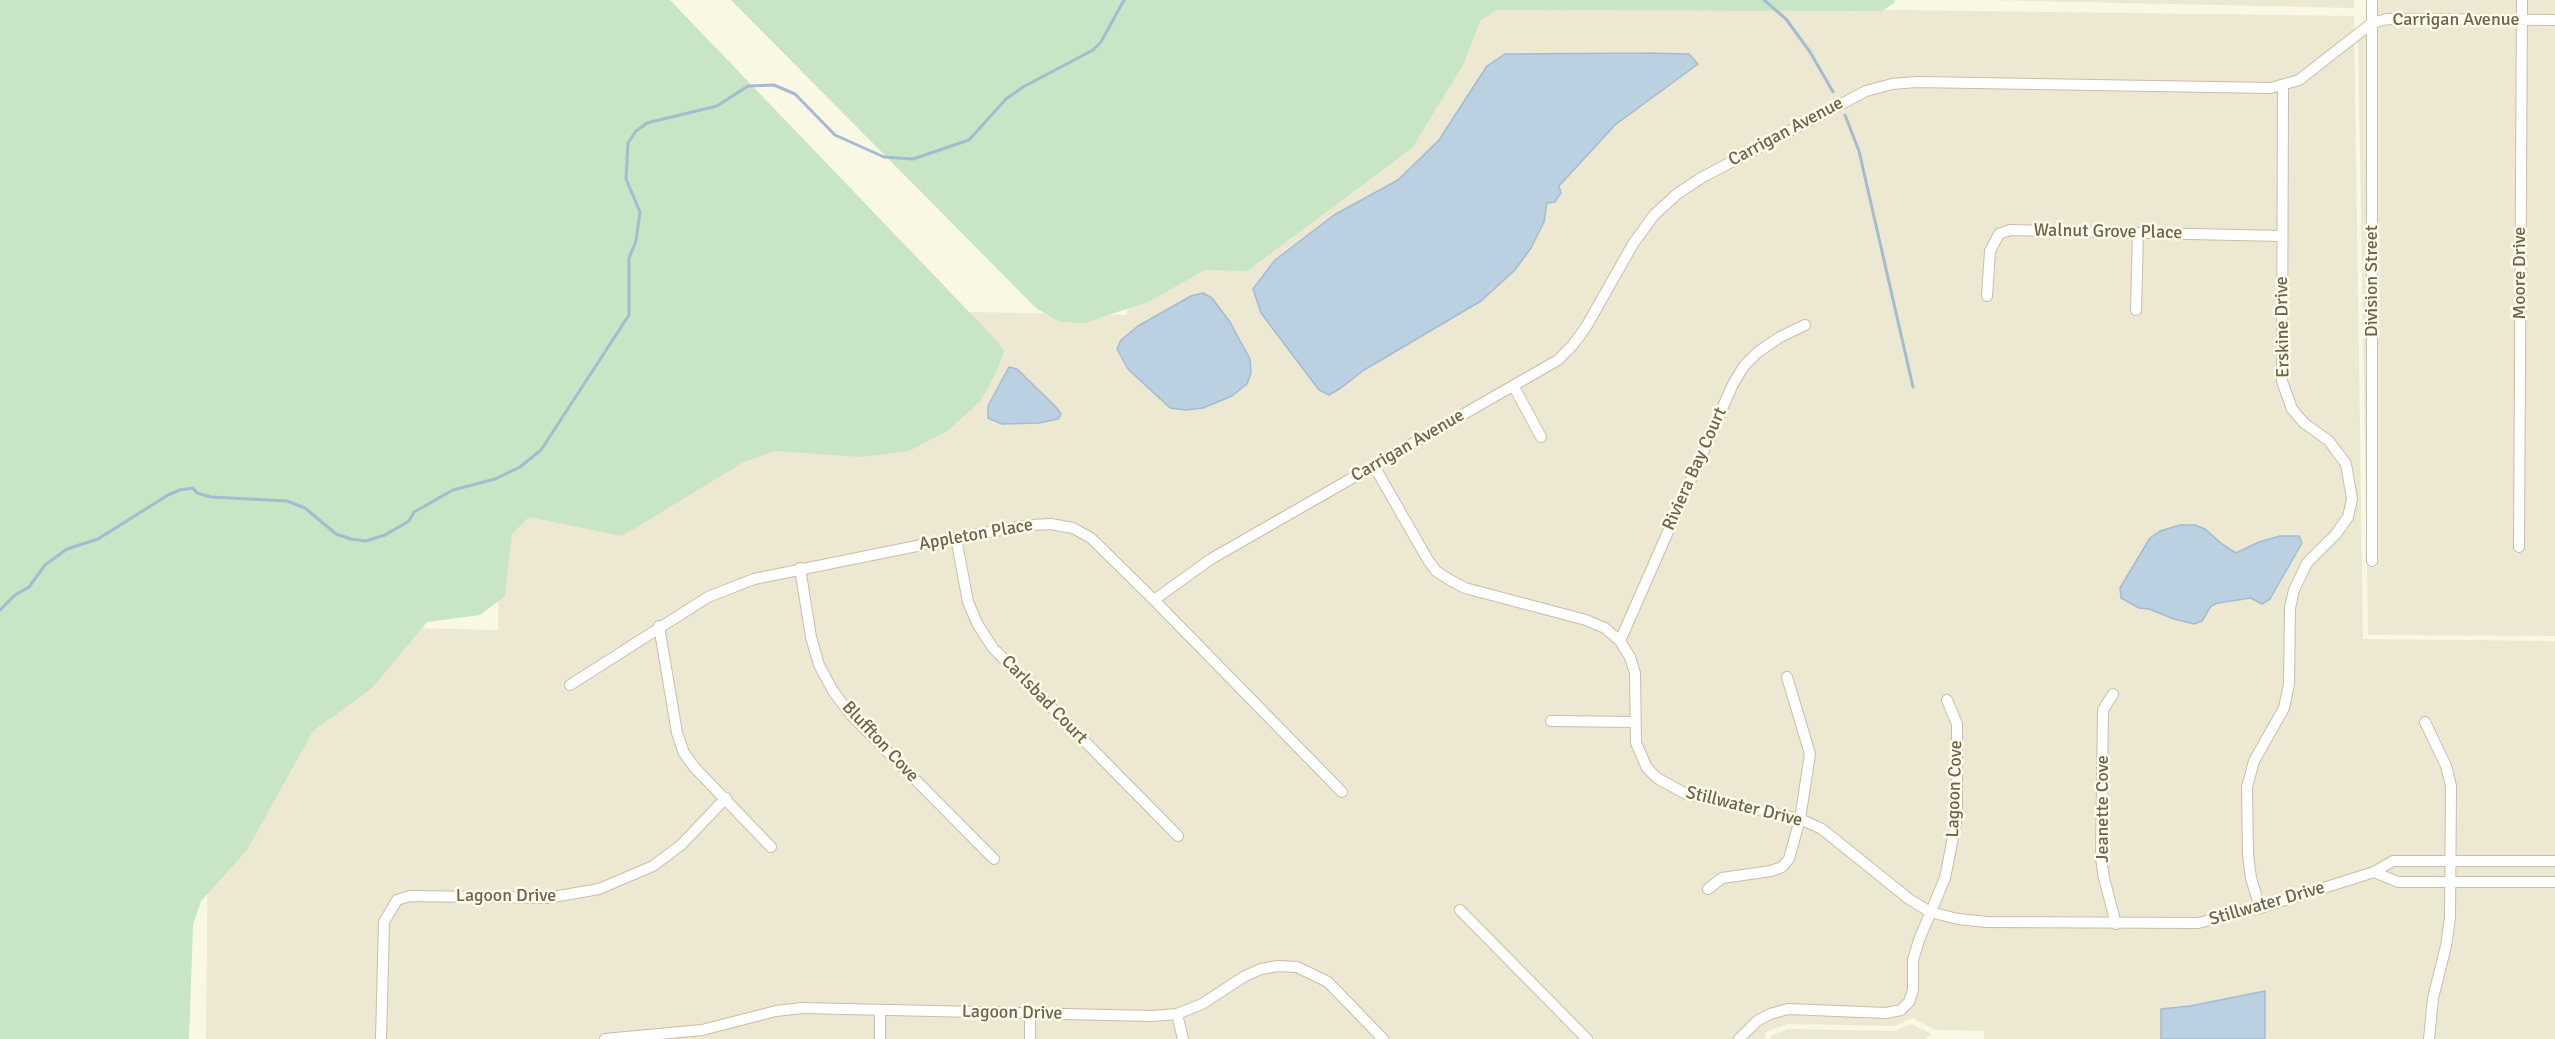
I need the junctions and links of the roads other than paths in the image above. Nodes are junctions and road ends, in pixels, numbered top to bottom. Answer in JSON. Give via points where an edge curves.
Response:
{"nodes":[{"id":1,"x":2372,"y":0,"type":"edge"},
{"id":2,"x":2522,"y":0,"type":"edge"},
{"id":3,"x":2522,"y":20,"type":"junction"},
{"id":4,"x":2555,"y":20,"type":"edge"},
{"id":5,"x":2372,"y":23,"type":"junction"},
{"id":6,"x":2283,"y":86,"type":"junction"},
{"id":7,"x":2138,"y":233,"type":"junction"},
{"id":8,"x":2282,"y":236,"type":"junction"},
{"id":9,"x":1987,"y":296,"type":"dead end"},
{"id":10,"x":2136,"y":310,"type":"dead end"},
{"id":11,"x":1805,"y":325,"type":"dead end"},
{"id":12,"x":1514,"y":387,"type":"junction"},
{"id":13,"x":1541,"y":437,"type":"dead end"},
{"id":14,"x":1374,"y":466,"type":"junction"},
{"id":15,"x":956,"y":538,"type":"junction"},
{"id":16,"x":2518,"y":547,"type":"dead end"},
{"id":17,"x":2372,"y":561,"type":"dead end"},
{"id":18,"x":800,"y":568,"type":"junction"},
{"id":19,"x":1154,"y":600,"type":"junction"},
{"id":20,"x":659,"y":626,"type":"junction"},
{"id":21,"x":1620,"y":641,"type":"junction"},
{"id":22,"x":1787,"y":676,"type":"dead end"},
{"id":23,"x":570,"y":685,"type":"dead end"},
{"id":24,"x":2113,"y":694,"type":"dead end"},
{"id":25,"x":1947,"y":700,"type":"dead end"},
{"id":26,"x":1551,"y":721,"type":"dead end"},
{"id":27,"x":1636,"y":722,"type":"junction"},
{"id":28,"x":2425,"y":722,"type":"dead end"},
{"id":29,"x":1342,"y":792,"type":"dead end"},
{"id":30,"x":726,"y":798,"type":"junction"},
{"id":31,"x":1800,"y":819,"type":"junction"},
{"id":32,"x":1178,"y":836,"type":"dead end"},
{"id":33,"x":771,"y":847,"type":"dead end"},
{"id":34,"x":994,"y":859,"type":"dead end"},
{"id":35,"x":2555,"y":861,"type":"edge"},
{"id":36,"x":2450,"y":862,"type":"junction"},
{"id":37,"x":2374,"y":872,"type":"junction"},
{"id":38,"x":2555,"y":882,"type":"edge"},
{"id":39,"x":2450,"y":883,"type":"junction"},
{"id":40,"x":1708,"y":890,"type":"dead end"},
{"id":41,"x":2260,"y":908,"type":"junction"},
{"id":42,"x":1460,"y":910,"type":"dead end"},
{"id":43,"x":1930,"y":912,"type":"junction"},
{"id":44,"x":2116,"y":924,"type":"junction"},
{"id":45,"x":880,"y":1010,"type":"junction"},
{"id":46,"x":1030,"y":1014,"type":"junction"},
{"id":47,"x":1177,"y":1014,"type":"junction"},
{"id":48,"x":703,"y":1034,"type":"edge"},
{"id":49,"x":381,"y":1039,"type":"edge"},
{"id":50,"x":605,"y":1039,"type":"edge"},
{"id":51,"x":880,"y":1039,"type":"edge"},
{"id":52,"x":1030,"y":1039,"type":"edge"},
{"id":53,"x":1183,"y":1039,"type":"edge"},
{"id":54,"x":1383,"y":1039,"type":"edge"},
{"id":55,"x":1587,"y":1039,"type":"edge"},
{"id":56,"x":1739,"y":1039,"type":"edge"},
{"id":57,"x":2429,"y":1039,"type":"edge"}],
"edges":[{"from":1,"to":5,"type":"street","name":"Division Street"},
{"from":2,"to":3,"type":"street","name":"Moore Drive"},
{"from":3,"to":4,"type":"street","name":"Carrigan Avenue"},
{"from":3,"to":5,"type":"street","name":"Carrigan Avenue","via":[[2387,19]]},
{"from":3,"to":16,"type":"street","name":"Moore Drive"},
{"from":5,"to":6,"type":"street","name":"Carrigan Avenue","via":[[2311,72]]},
{"from":5,"to":17,"type":"street","name":"Division Street"},
{"from":6,"to":8,"type":"street","name":"Erskine Drive"},
{"from":6,"to":12,"type":"street","name":"Carrigan Avenue","via":[[1917,82],[1866,91],[1677,194],[1654,215],[1633,244],[1572,346],[1558,360]]},
{"from":7,"to":8,"type":"street","name":"Walnut Grove Place"},
{"from":7,"to":9,"type":"street","name":"Walnut Grove Place","via":[[2010,230],[1999,234],[1990,251]]},
{"from":7,"to":10,"type":"street"},
{"from":8,"to":41,"type":"street","name":"Erskine Drive","via":[[2282,381],[2292,409],[2337,450],[2346,464],[2352,499],[2348,517],[2307,563],[2294,590],[2286,700],[2254,761],[2247,787],[2247,854]]},
{"from":11,"to":21,"type":"street","name":"Riviera Bay Court","via":[[1758,352],[1732,384]]},
{"from":12,"to":13,"type":"street"},
{"from":12,"to":14,"type":"street","name":"Carrigan Avenue"},
{"from":14,"to":19,"type":"street","name":"Carrigan Avenue","via":[[1211,559]]},
{"from":14,"to":21,"type":"street","name":"Stillwater Drive","via":[[1428,560],[1450,580],[1465,588],[1586,620],[1605,628]]},
{"from":15,"to":18,"type":"street","name":"Appleton Place"},
{"from":15,"to":19,"type":"street","name":"Appleton Place","via":[[1030,525],[1073,528],[1091,538]]},
{"from":15,"to":32,"type":"street","name":"Carlsbad Court","via":[[968,602],[993,648]]},
{"from":18,"to":20,"type":"street","name":"Appleton Place","via":[[754,579],[708,597]]},
{"from":18,"to":34,"type":"street","name":"Bluffton Cove","via":[[811,637],[819,665],[833,691],[851,715]]},
{"from":19,"to":29,"type":"street","name":"Appleton Place"},
{"from":20,"to":23,"type":"street","name":"Appleton Place"},
{"from":20,"to":30,"type":"street","via":[[677,733],[684,753]]},
{"from":21,"to":27,"type":"street","name":"Stillwater Drive","via":[[1635,673]]},
{"from":22,"to":31,"type":"street","via":[[1810,754]]},
{"from":24,"to":44,"type":"street","name":"Jeanette Cove","via":[[2103,710],[2101,858]]},
{"from":25,"to":43,"type":"street","name":"Lagoon Cove","via":[[1957,724],[1957,817],[1945,878]]},
{"from":26,"to":27,"type":"street"},
{"from":27,"to":31,"type":"street","name":"Stillwater Drive","via":[[1641,757],[1647,768],[1671,787],[1686,794]]},
{"from":28,"to":36,"type":"street","via":[[2451,786]]},
{"from":30,"to":33,"type":"street"},
{"from":30,"to":49,"type":"street","name":"Lagoon Drive","via":[[681,845],[653,866],[599,889],[547,898],[410,896],[397,900],[384,922]]},
{"from":31,"to":40,"type":"street","via":[[1789,859],[1782,867],[1722,878]]},
{"from":31,"to":43,"type":"street","name":"Stillwater Drive","via":[[1822,829]]},
{"from":35,"to":36,"type":"street","name":"Stillwater Drive"},
{"from":36,"to":37,"type":"street","name":"Stillwater Drive","via":[[2393,861]]},
{"from":36,"to":39,"type":"street"},
{"from":37,"to":39,"type":"street","via":[[2398,882]]},
{"from":37,"to":41,"type":"street","name":"Stillwater Drive"},
{"from":38,"to":39,"type":"street"},
{"from":39,"to":57,"type":"street","via":[[2450,918]]},
{"from":41,"to":44,"type":"street","name":"Stillwater Drive","via":[[2198,923]]},
{"from":42,"to":55,"type":"street"},
{"from":43,"to":44,"type":"street","name":"Stillwater Drive","via":[[1987,922]]},
{"from":43,"to":56,"type":"street","via":[[1913,960],[1910,1002],[1902,1010],[1886,1013],[1788,1009],[1757,1021]]},
{"from":45,"to":46,"type":"street","name":"Lagoon Drive"},
{"from":45,"to":48,"type":"street","name":"Lagoon Drive","via":[[776,1011]]},
{"from":45,"to":51,"type":"street"},
{"from":46,"to":47,"type":"street","name":"Lagoon Drive"},
{"from":46,"to":52,"type":"street"},
{"from":47,"to":53,"type":"street"},
{"from":47,"to":54,"type":"street","name":"Lagoon Drive","via":[[1262,969],[1297,967],[1328,982]]},
{"from":48,"to":50,"type":"street","name":"Lagoon Drive"}]}
